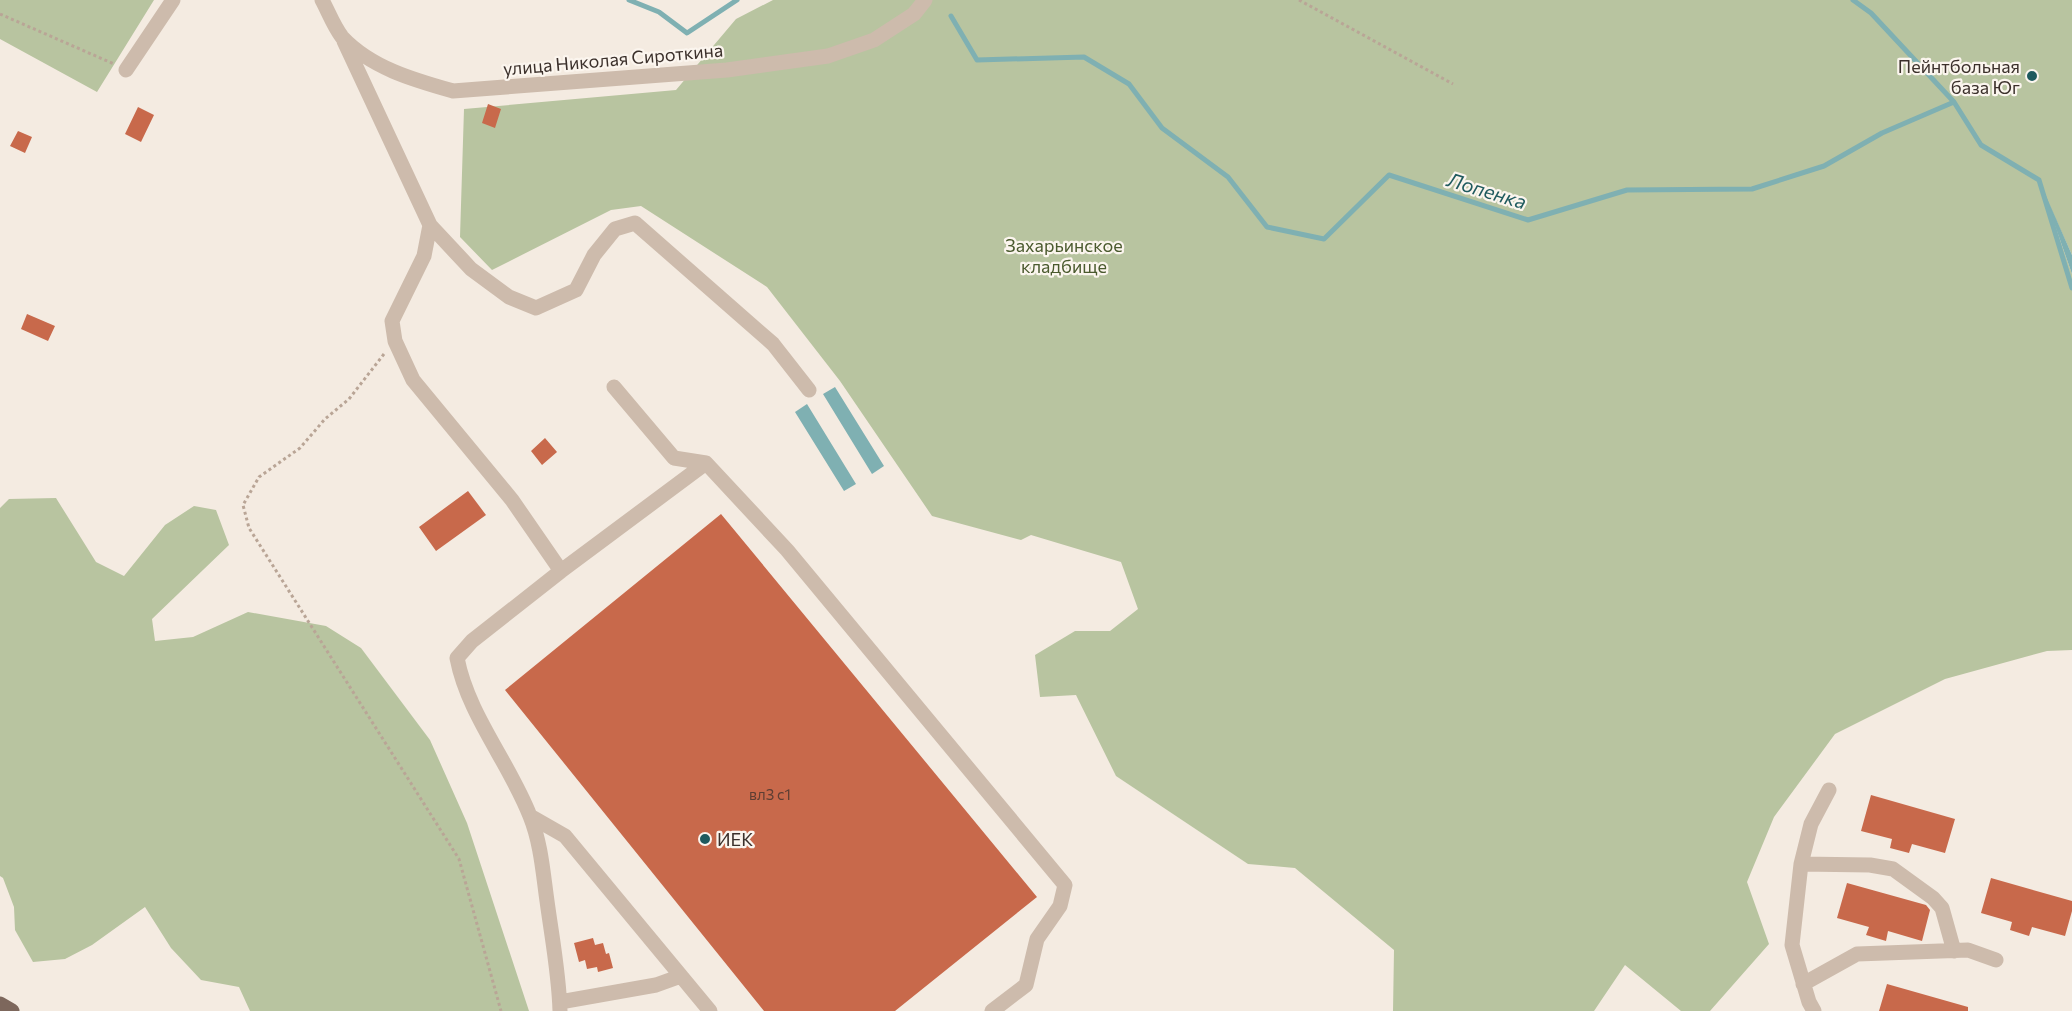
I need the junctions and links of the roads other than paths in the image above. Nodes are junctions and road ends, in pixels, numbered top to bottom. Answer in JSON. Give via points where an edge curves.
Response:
{"nodes":[{"id":1,"x":173,"y":0,"type":"edge"},
{"id":2,"x":322,"y":0,"type":"edge"},
{"id":3,"x":925,"y":0,"type":"edge"},
{"id":4,"x":341,"y":36,"type":"junction"},
{"id":5,"x":126,"y":70,"type":"road end"},
{"id":6,"x":430,"y":225,"type":"junction"},
{"id":7,"x":614,"y":387,"type":"dead end"},
{"id":8,"x":809,"y":390,"type":"dead end"},
{"id":9,"x":706,"y":463,"type":"junction"},
{"id":10,"x":561,"y":571,"type":"junction"},
{"id":11,"x":1829,"y":790,"type":"dead end"},
{"id":12,"x":530,"y":816,"type":"junction"},
{"id":13,"x":1801,"y":864,"type":"junction"},
{"id":14,"x":1954,"y":951,"type":"junction"},
{"id":15,"x":1996,"y":960,"type":"dead end"},
{"id":16,"x":681,"y":976,"type":"junction"},
{"id":17,"x":1803,"y":984,"type":"junction"},
{"id":18,"x":0,"y":1004,"type":"edge"},
{"id":19,"x":560,"y":1007,"type":"edge"},
{"id":20,"x":12,"y":1011,"type":"edge"},
{"id":21,"x":711,"y":1011,"type":"edge"},
{"id":22,"x":992,"y":1011,"type":"edge"},
{"id":23,"x":1815,"y":1011,"type":"edge"}],
"edges":[{"from":1,"to":5,"type":"street"},
{"from":2,"to":4,"type":"street","name":"улица Николая Сироткина"},
{"from":3,"to":4,"type":"street","name":"улица Николая Сироткина","via":[[914,14],[874,40],[828,56],[727,70],[453,91],[411,80],[369,60]]},
{"from":4,"to":6,"type":"street"},
{"from":6,"to":8,"type":"street","via":[[471,269],[509,297],[536,308],[576,290],[594,255],[615,229],[636,223],[774,344]]},
{"from":6,"to":10,"type":"street","via":[[424,256],[392,321],[394,341],[413,380],[512,500]]},
{"from":7,"to":9,"type":"street","via":[[674,458]]},
{"from":9,"to":10,"type":"street"},
{"from":9,"to":22,"type":"street","via":[[787,550],[1065,885],[1060,906],[1037,939],[1026,985]]},
{"from":10,"to":12,"type":"street","via":[[472,641],[457,658],[475,708]]},
{"from":11,"to":13,"type":"street","via":[[1811,824]]},
{"from":12,"to":16,"type":"street","via":[[565,837]]},
{"from":12,"to":19,"type":"street","via":[[540,849]]},
{"from":13,"to":14,"type":"street","via":[[1893,869],[1942,908]]},
{"from":13,"to":17,"type":"street","via":[[1792,945]]},
{"from":14,"to":15,"type":"street","via":[[1968,950]]},
{"from":14,"to":17,"type":"street","via":[[1857,954]]},
{"from":16,"to":19,"type":"street"},
{"from":16,"to":21,"type":"street"},
{"from":17,"to":23,"type":"street"},
{"from":18,"to":20,"type":"main road"}]}
